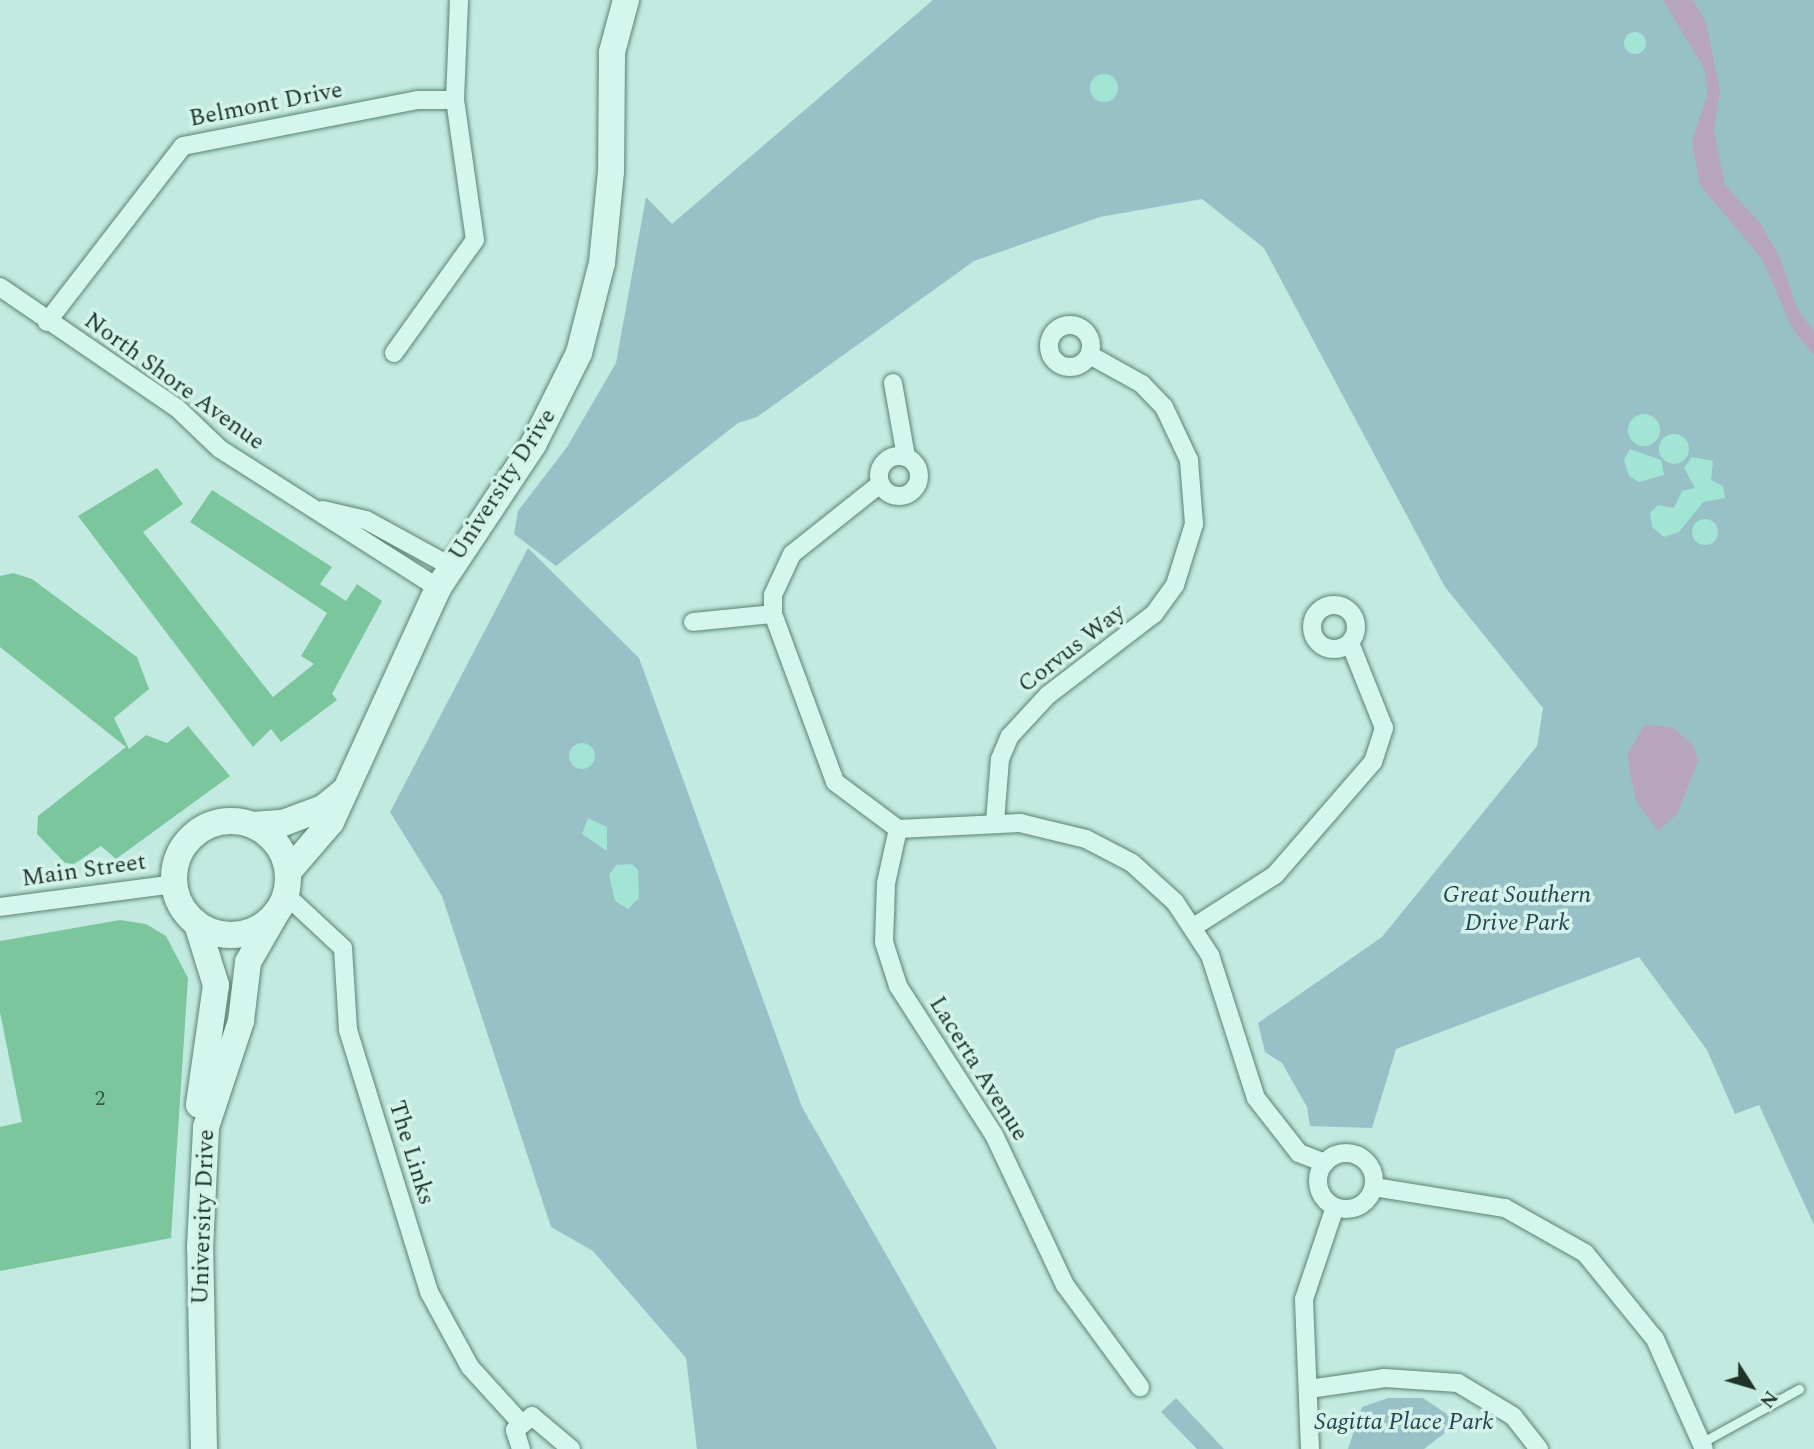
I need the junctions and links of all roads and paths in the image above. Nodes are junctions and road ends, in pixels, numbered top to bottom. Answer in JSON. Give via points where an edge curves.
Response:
{"nodes":[{"id":1,"x":459,"y":0,"type":"edge"},
{"id":2,"x":626,"y":0,"type":"edge"},
{"id":3,"x":455,"y":100,"type":"junction"},
{"id":4,"x":0,"y":287,"type":"edge"},
{"id":5,"x":47,"y":322,"type":"junction"},
{"id":6,"x":394,"y":353,"type":"dead end"},
{"id":7,"x":1090,"y":355,"type":"dead end"},
{"id":8,"x":893,"y":383,"type":"dead end"},
{"id":9,"x":906,"y":457,"type":"junction"},
{"id":10,"x":880,"y":484,"type":"junction"},
{"id":11,"x":323,"y":510,"type":"junction"},
{"id":12,"x":444,"y":577,"type":"junction"},
{"id":13,"x":773,"y":614,"type":"junction"},
{"id":14,"x":693,"y":622,"type":"dead end"},
{"id":15,"x":1350,"y":643,"type":"dead end"},
{"id":16,"x":345,"y":789,"type":"junction"},
{"id":17,"x":995,"y":822,"type":"junction"},
{"id":18,"x":252,"y":825,"type":"junction"},
{"id":19,"x":898,"y":829,"type":"junction"},
{"id":20,"x":174,"y":884,"type":"junction"},
{"id":21,"x":283,"y":894,"type":"junction"},
{"id":22,"x":0,"y":907,"type":"edge"},
{"id":23,"x":197,"y":925,"type":"junction"},
{"id":24,"x":1195,"y":926,"type":"junction"},
{"id":25,"x":1325,"y":1163,"type":"junction"},
{"id":26,"x":1374,"y":1187,"type":"junction"},
{"id":27,"x":1335,"y":1207,"type":"junction"},
{"id":28,"x":1140,"y":1387,"type":"dead end"},
{"id":29,"x":1309,"y":1389,"type":"junction"},
{"id":30,"x":1799,"y":1389,"type":"dead end"},
{"id":31,"x":520,"y":1422,"type":"junction"},
{"id":32,"x":1703,"y":1446,"type":"edge"},
{"id":33,"x":194,"y":1449,"type":"edge"},
{"id":34,"x":204,"y":1449,"type":"edge"},
{"id":35,"x":521,"y":1449,"type":"edge"},
{"id":36,"x":571,"y":1449,"type":"edge"},
{"id":37,"x":1310,"y":1449,"type":"edge"},
{"id":38,"x":1539,"y":1449,"type":"edge"}],
"edges":[{"from":1,"to":3,"type":"street"},
{"from":2,"to":12,"type":"street","name":"University Drive","via":[[612,52],[611,172],[592,309],[553,409]]},
{"from":3,"to":5,"type":"street","name":"Belmont Drive","via":[[418,100],[183,146]]},
{"from":3,"to":6,"type":"street","via":[[475,240]]},
{"from":4,"to":5,"type":"street","name":"North Shore Avenue"},
{"from":5,"to":11,"type":"street","name":"North Shore Avenue","via":[[177,408],[220,449]]},
{"from":7,"to":17,"type":"street","name":"Corvus Way","via":[[1142,383],[1164,407],[1189,460],[1194,524],[1175,585],[1154,614],[1048,695],[1010,736],[1000,759]]},
{"from":8,"to":9,"type":"street"},
{"from":9,"to":10,"type":"street","via":[[883,465]]},
{"from":9,"to":10,"type":"street","via":[[919,472],[914,491],[895,496]]},
{"from":10,"to":13,"type":"street","via":[[782,566]]},
{"from":11,"to":12,"type":"street","name":"North Shore Avenue","via":[[351,536]]},
{"from":11,"to":12,"type":"street","name":"North Shore Avenue","via":[[366,520]]},
{"from":12,"to":16,"type":"street","name":"University Drive","via":[[374,740]]},
{"from":13,"to":14,"type":"street"},
{"from":13,"to":19,"type":"street","via":[[835,782]]},
{"from":15,"to":24,"type":"street","via":[[1384,729],[1373,762],[1275,875]]},
{"from":16,"to":18,"type":"street","name":"University Drive","via":[[323,808],[283,823]]},
{"from":16,"to":21,"type":"street","name":"University Drive","via":[[331,822]]},
{"from":17,"to":19,"type":"street"},
{"from":17,"to":24,"type":"street","via":[[1051,828],[1112,850],[1153,881]]},
{"from":18,"to":20,"type":"street","via":[[233,821],[196,832],[183,846]]},
{"from":18,"to":21,"type":"street","via":[[277,843]]},
{"from":19,"to":28,"type":"street","name":"Lacerta Avenue","via":[[886,883],[884,942],[898,986],[994,1135],[1065,1284]]},
{"from":20,"to":22,"type":"street","name":"Main Street"},
{"from":20,"to":23,"type":"street"},
{"from":21,"to":23,"type":"street","via":[[247,934],[229,936]]},
{"from":21,"to":31,"type":"street","name":"The Links","via":[[343,948],[348,1030],[429,1293],[470,1367]]},
{"from":21,"to":34,"type":"street","name":"University Drive","via":[[248,962],[241,1021],[206,1127],[200,1247]]},
{"from":23,"to":33,"type":"street","name":"University Drive","via":[[216,985],[190,1170]]},
{"from":24,"to":25,"type":"street","via":[[1256,1098],[1299,1153]]},
{"from":25,"to":26,"type":"street","via":[[1341,1154],[1359,1156],[1372,1169]]},
{"from":25,"to":27,"type":"street","via":[[1319,1187]]},
{"from":26,"to":27,"type":"street","via":[[1359,1207]]},
{"from":26,"to":32,"type":"street","via":[[1505,1209],[1585,1253],[1655,1339]]},
{"from":27,"to":29,"type":"street","via":[[1304,1299]]},
{"from":29,"to":37,"type":"street"},
{"from":29,"to":38,"type":"street","via":[[1385,1378],[1458,1383],[1513,1416]]},
{"from":30,"to":32,"type":"lane"},
{"from":31,"to":35,"type":"street","via":[[514,1433]]},
{"from":31,"to":36,"type":"street","via":[[543,1419]]}]}
